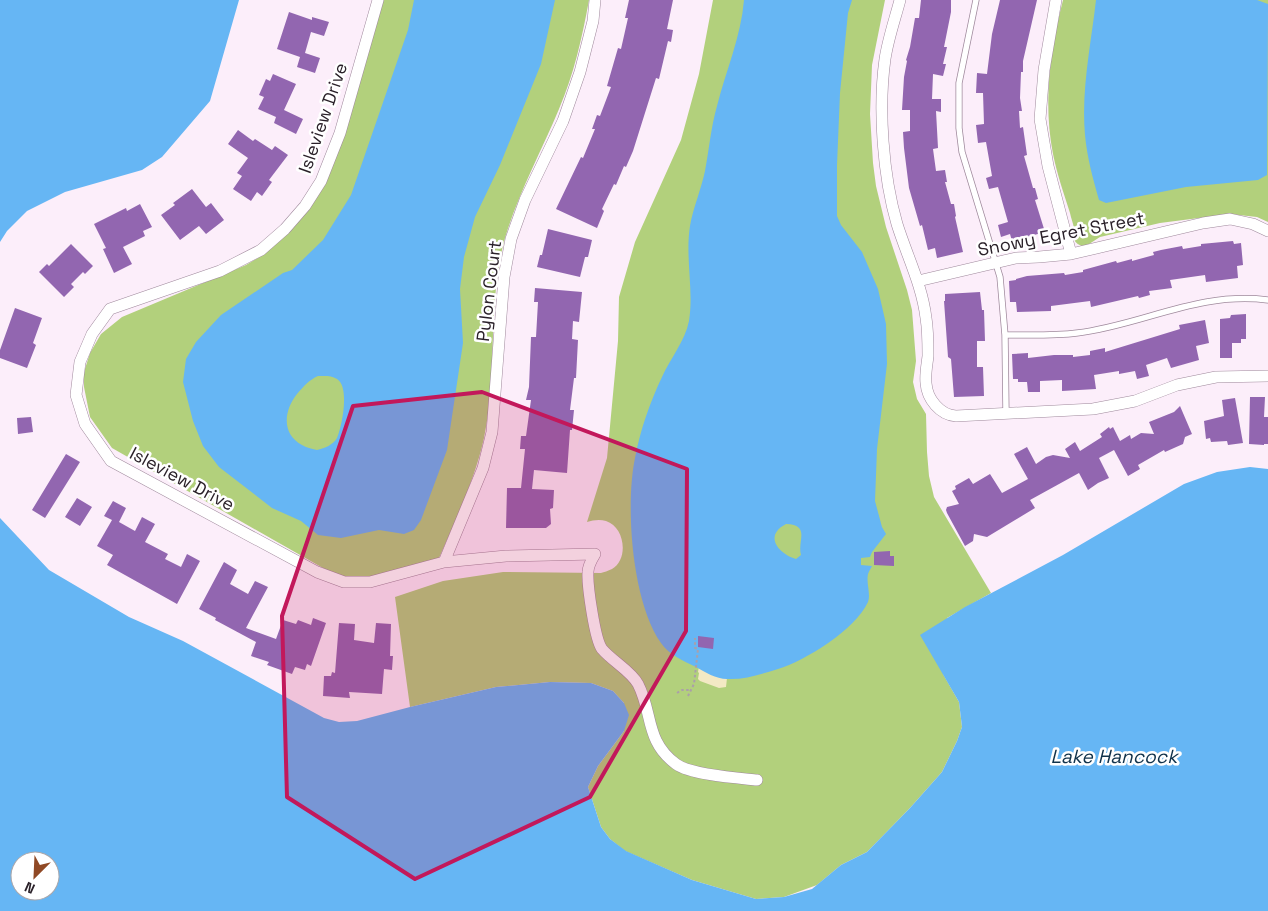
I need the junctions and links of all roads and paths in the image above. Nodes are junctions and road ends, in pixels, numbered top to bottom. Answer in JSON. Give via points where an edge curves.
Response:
{"nodes":[{"id":1,"x":378,"y":0,"type":"edge"},
{"id":2,"x":595,"y":0,"type":"edge"},
{"id":3,"x":900,"y":0,"type":"edge"},
{"id":4,"x":976,"y":0,"type":"edge"},
{"id":5,"x":1056,"y":0,"type":"edge"},
{"id":6,"x":1268,"y":230,"type":"edge"},
{"id":7,"x":1071,"y":254,"type":"junction"},
{"id":8,"x":997,"y":263,"type":"junction"},
{"id":9,"x":918,"y":282,"type":"junction"},
{"id":10,"x":1268,"y":300,"type":"edge"},
{"id":11,"x":1005,"y":336,"type":"junction"},
{"id":12,"x":1268,"y":364,"type":"edge"},
{"id":13,"x":1268,"y":376,"type":"edge"},
{"id":14,"x":1006,"y":413,"type":"junction"},
{"id":15,"x":444,"y":562,"type":"junction"},
{"id":16,"x":696,"y":638,"type":"dead end"},
{"id":17,"x":690,"y":690,"type":"junction"},
{"id":18,"x":677,"y":692,"type":"dead end"},
{"id":19,"x":688,"y":696,"type":"dead end"},
{"id":20,"x":757,"y":780,"type":"dead end"}],
"edges":[{"from":1,"to":15,"type":"street","name":"Isleview Drive","via":[[340,133],[321,181],[305,206],[261,250],[220,270],[110,309],[92,334],[80,362],[76,397],[85,424],[111,461],[317,572],[344,582],[370,582]]},
{"from":2,"to":15,"type":"street","name":"Pylon Court","via":[[580,72],[512,239],[504,277],[492,432],[483,468]]},
{"from":3,"to":9,"type":"street","via":[[885,59],[882,105],[885,172],[897,224]]},
{"from":4,"to":8,"type":"lane","via":[[959,83],[959,128],[962,152]]},
{"from":5,"to":7,"type":"street","via":[[1044,70],[1040,119],[1048,166]]},
{"from":6,"to":7,"type":"street","name":"Snowy Egret Street","via":[[1230,219]]},
{"from":7,"to":8,"type":"street","name":"Snowy Egret Street","via":[[1016,258]]},
{"from":8,"to":9,"type":"street","name":"Snowy Egret Street"},
{"from":8,"to":11,"type":"lane"},
{"from":9,"to":14,"type":"street","via":[[926,318],[929,396],[948,415]]},
{"from":10,"to":11,"type":"lane","via":[[1222,299],[1077,333]]},
{"from":11,"to":14,"type":"lane"},
{"from":12,"to":13,"type":"street"},
{"from":13,"to":14,"type":"street","via":[[1216,377],[1177,385],[1135,401],[1093,409]]},
{"from":15,"to":20,"type":"street","name":"Isleview Drive","via":[[506,556],[595,554],[588,570],[599,645],[637,682],[651,731],[660,748],[677,765]]},
{"from":16,"to":17,"type":"path","via":[[696,672]]},
{"from":17,"to":18,"type":"path"},
{"from":17,"to":19,"type":"path"}]}
